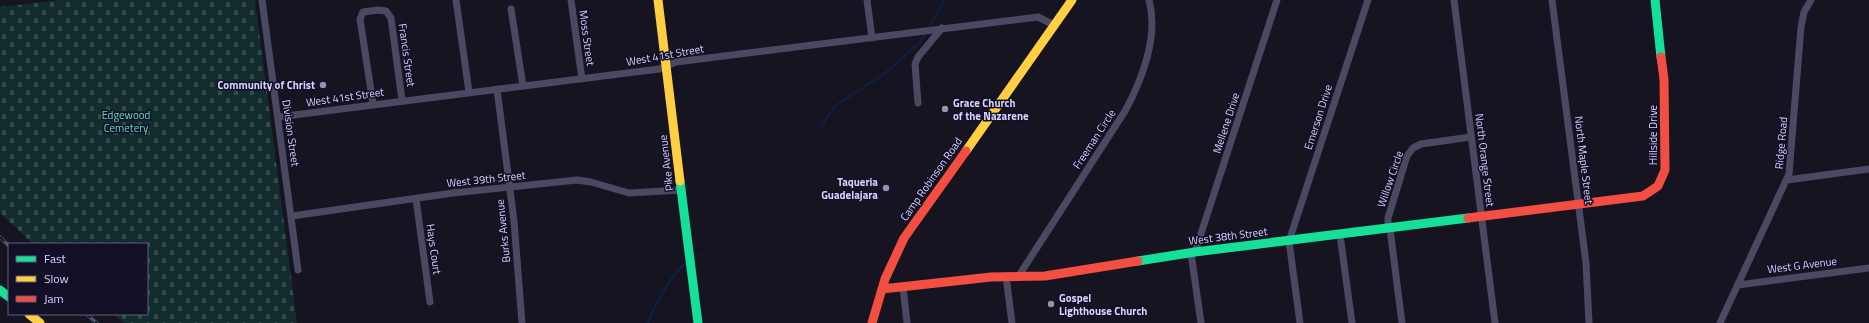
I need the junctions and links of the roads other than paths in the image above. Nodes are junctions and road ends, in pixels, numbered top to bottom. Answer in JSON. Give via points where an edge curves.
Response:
{"nodes":[{"id":1,"x":262,"y":0,"type":"edge"},
{"id":2,"x":456,"y":0,"type":"edge"},
{"id":3,"x":571,"y":0,"type":"edge"},
{"id":4,"x":658,"y":0,"type":"edge"},
{"id":5,"x":867,"y":0,"type":"edge"},
{"id":6,"x":1072,"y":0,"type":"edge"},
{"id":7,"x":1149,"y":0,"type":"edge"},
{"id":8,"x":1277,"y":0,"type":"edge"},
{"id":9,"x":1368,"y":0,"type":"edge"},
{"id":10,"x":1454,"y":0,"type":"edge"},
{"id":11,"x":1552,"y":0,"type":"edge"},
{"id":12,"x":1655,"y":0,"type":"edge"},
{"id":13,"x":1812,"y":0,"type":"edge"},
{"id":14,"x":511,"y":9,"type":"dead end"},
{"id":15,"x":1054,"y":25,"type":"junction"},
{"id":16,"x":938,"y":29,"type":"junction"},
{"id":17,"x":872,"y":38,"type":"junction"},
{"id":18,"x":667,"y":66,"type":"junction"},
{"id":19,"x":582,"y":79,"type":"junction"},
{"id":20,"x":523,"y":86,"type":"junction"},
{"id":21,"x":497,"y":89,"type":"junction"},
{"id":22,"x":469,"y":92,"type":"junction"},
{"id":23,"x":402,"y":100,"type":"junction"},
{"id":24,"x":918,"y":103,"type":"dead end"},
{"id":25,"x":372,"y":104,"type":"junction"},
{"id":26,"x":278,"y":117,"type":"junction"},
{"id":27,"x":1471,"y":137,"type":"junction"},
{"id":28,"x":1869,"y":169,"type":"edge"},
{"id":29,"x":1787,"y":180,"type":"junction"},
{"id":30,"x":510,"y":188,"type":"junction"},
{"id":31,"x":682,"y":190,"type":"junction"},
{"id":32,"x":416,"y":199,"type":"junction"},
{"id":33,"x":1578,"y":205,"type":"junction"},
{"id":34,"x":292,"y":216,"type":"junction"},
{"id":35,"x":1481,"y":217,"type":"junction"},
{"id":36,"x":1389,"y":229,"type":"junction"},
{"id":37,"x":1340,"y":235,"type":"junction"},
{"id":38,"x":1289,"y":241,"type":"junction"},
{"id":39,"x":1193,"y":252,"type":"junction"},
{"id":40,"x":1869,"y":268,"type":"edge"},
{"id":41,"x":298,"y":270,"type":"dead end"},
{"id":42,"x":1006,"y":276,"type":"junction"},
{"id":43,"x":1018,"y":277,"type":"junction"},
{"id":44,"x":1738,"y":285,"type":"junction"},
{"id":45,"x":903,"y":287,"type":"junction"},
{"id":46,"x":882,"y":289,"type":"junction"},
{"id":47,"x":0,"y":290,"type":"edge"},
{"id":48,"x":8,"y":297,"type":"edge"},
{"id":49,"x":430,"y":302,"type":"dead end"},
{"id":50,"x":30,"y":315,"type":"edge"},
{"id":51,"x":40,"y":323,"type":"edge"},
{"id":52,"x":522,"y":323,"type":"edge"},
{"id":53,"x":698,"y":323,"type":"edge"},
{"id":54,"x":872,"y":323,"type":"edge"},
{"id":55,"x":907,"y":323,"type":"edge"},
{"id":56,"x":1012,"y":323,"type":"edge"},
{"id":57,"x":1200,"y":323,"type":"edge"},
{"id":58,"x":1300,"y":323,"type":"edge"},
{"id":59,"x":1352,"y":323,"type":"edge"},
{"id":60,"x":1402,"y":323,"type":"edge"},
{"id":61,"x":1495,"y":323,"type":"edge"},
{"id":62,"x":1590,"y":323,"type":"edge"},
{"id":63,"x":1720,"y":323,"type":"edge"}],
"edges":[{"from":1,"to":26,"type":"street","name":"Division Street"},
{"from":2,"to":22,"type":"street"},
{"from":3,"to":19,"type":"street","name":"Moss Street"},
{"from":4,"to":18,"type":"street","name":"Pike Avenue"},
{"from":5,"to":17,"type":"street"},
{"from":6,"to":15,"type":"street","name":"Camp Robinson Road"},
{"from":7,"to":43,"type":"street","name":"Freeman Circle","via":[[1151,13],[1148,51],[1136,90]]},
{"from":8,"to":39,"type":"street","name":"Mellene Drive"},
{"from":9,"to":38,"type":"street","name":"Emerson Drive"},
{"from":10,"to":27,"type":"street","name":"North Orange Street"},
{"from":11,"to":33,"type":"street","name":"North Maple Street"},
{"from":12,"to":33,"type":"street","name":"Hillside Drive","via":[[1664,87],[1666,161],[1663,178],[1656,188],[1643,196]]},
{"from":13,"to":29,"type":"street","name":"Ridge Road","via":[[1804,12],[1801,27]]},
{"from":14,"to":20,"type":"street"},
{"from":15,"to":16,"type":"street","name":"West 41st Street","via":[[1038,17]]},
{"from":15,"to":46,"type":"street","name":"Camp Robinson Road","via":[[904,238]]},
{"from":16,"to":17,"type":"street","name":"West 41st Street"},
{"from":16,"to":24,"type":"street","via":[[915,64]]},
{"from":17,"to":18,"type":"street","name":"West 41st Street","via":[[676,62]]},
{"from":18,"to":19,"type":"street","name":"West 41st Street"},
{"from":18,"to":31,"type":"street","name":"Pike Avenue"},
{"from":19,"to":20,"type":"street","name":"West 41st Street"},
{"from":20,"to":21,"type":"street","name":"West 41st Street"},
{"from":21,"to":22,"type":"street","name":"West 41st Street"},
{"from":21,"to":30,"type":"street","name":"Burks Avenue"},
{"from":22,"to":23,"type":"street","name":"West 41st Street"},
{"from":23,"to":25,"type":"street","name":"West 41st Street"},
{"from":23,"to":25,"type":"street","name":"Francis Street","via":[[391,18],[386,11],[363,12],[360,19]]},
{"from":25,"to":26,"type":"street","name":"West 41st Street"},
{"from":26,"to":34,"type":"street","name":"Division Street"},
{"from":27,"to":35,"type":"street","name":"North Orange Street"},
{"from":27,"to":36,"type":"street","name":"Willow Circle","via":[[1421,144],[1410,152],[1388,218]]},
{"from":28,"to":29,"type":"street"},
{"from":29,"to":44,"type":"street","name":"Ridge Road"},
{"from":30,"to":31,"type":"street","name":"West 39th Street","via":[[577,180],[629,193]]},
{"from":30,"to":32,"type":"street","name":"West 39th Street"},
{"from":30,"to":52,"type":"street","name":"Burks Avenue"},
{"from":31,"to":53,"type":"street","name":"Pike Avenue"},
{"from":32,"to":34,"type":"street","name":"West 39th Street"},
{"from":32,"to":49,"type":"street","name":"Hays Court"},
{"from":33,"to":35,"type":"street","name":"West 38th Street"},
{"from":33,"to":62,"type":"street","name":"North Maple Street","via":[[1587,270]]},
{"from":34,"to":41,"type":"street","name":"Division Street"},
{"from":35,"to":36,"type":"street","name":"West 38th Street"},
{"from":35,"to":61,"type":"street","name":"North Orange Street"},
{"from":36,"to":37,"type":"street","name":"West 38th Street"},
{"from":36,"to":60,"type":"street","name":"Willow Circle"},
{"from":37,"to":38,"type":"street","name":"West 38th Street"},
{"from":37,"to":59,"type":"street"},
{"from":38,"to":39,"type":"street","name":"West 38th Street"},
{"from":38,"to":58,"type":"street"},
{"from":39,"to":43,"type":"street","name":"West 38th Street","via":[[1045,276]]},
{"from":39,"to":57,"type":"street"},
{"from":40,"to":44,"type":"street","name":"West G Avenue"},
{"from":42,"to":43,"type":"street","name":"West 38th Street"},
{"from":42,"to":45,"type":"street","name":"West 38th Street"},
{"from":42,"to":56,"type":"street"},
{"from":44,"to":63,"type":"street","name":"Ridge Road"},
{"from":45,"to":46,"type":"street","name":"West 38th Street"},
{"from":45,"to":55,"type":"street"},
{"from":46,"to":54,"type":"street","name":"Camp Robinson Road"},
{"from":47,"to":48,"type":"street"},
{"from":50,"to":51,"type":"street"}]}
